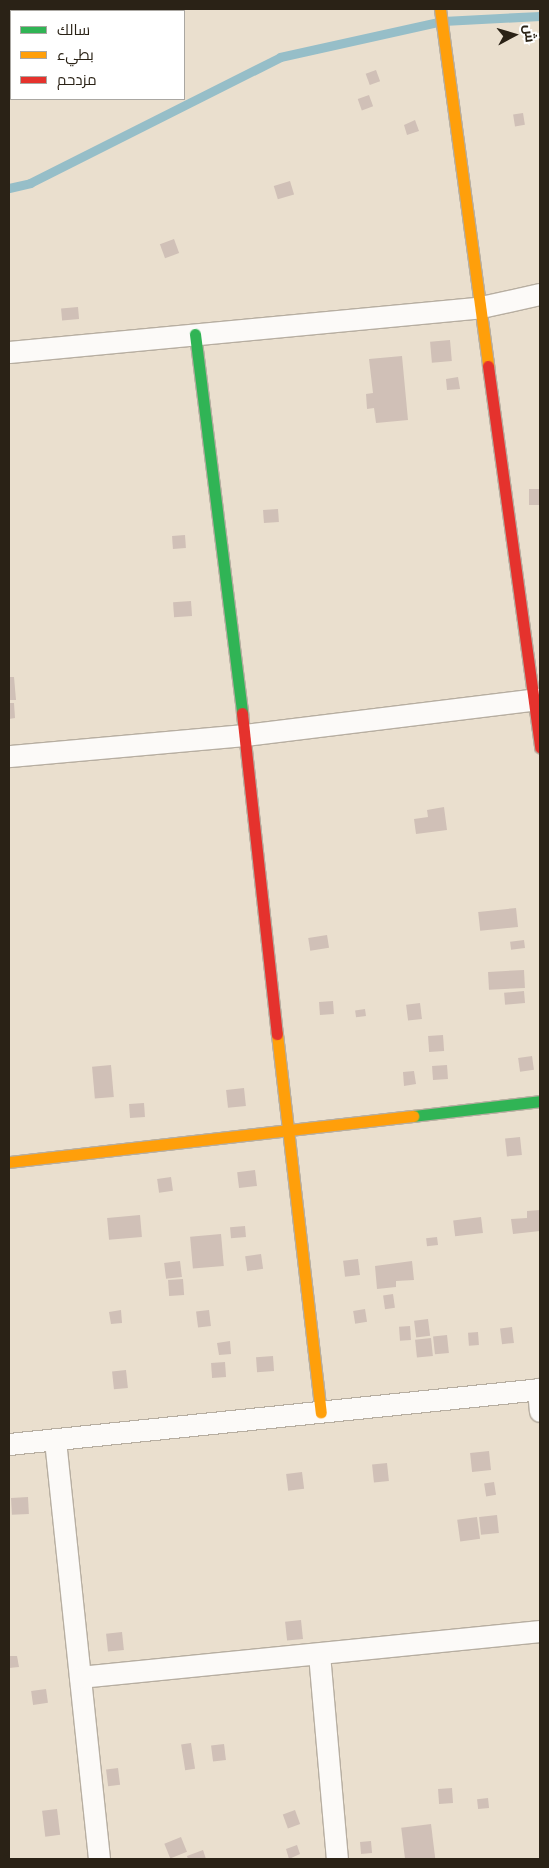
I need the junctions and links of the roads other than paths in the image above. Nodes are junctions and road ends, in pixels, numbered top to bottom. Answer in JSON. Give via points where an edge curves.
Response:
{"nodes":[{"id":1,"x":440,"y":9,"type":"edge"},
{"id":2,"x":540,"y":294,"type":"edge"},
{"id":3,"x":481,"y":307,"type":"junction"},
{"id":4,"x":195,"y":334,"type":"junction"},
{"id":5,"x":9,"y":352,"type":"edge"},
{"id":6,"x":537,"y":699,"type":"edge"},
{"id":7,"x":245,"y":735,"type":"junction"},
{"id":8,"x":540,"y":747,"type":"edge"},
{"id":9,"x":9,"y":756,"type":"edge"},
{"id":10,"x":540,"y":1101,"type":"edge"},
{"id":11,"x":287,"y":1130,"type":"junction"},
{"id":12,"x":9,"y":1162,"type":"edge"},
{"id":13,"x":539,"y":1389,"type":"edge"},
{"id":14,"x":540,"y":1411,"type":"edge"},
{"id":15,"x":321,"y":1412,"type":"junction"},
{"id":16,"x":55,"y":1440,"type":"junction"},
{"id":17,"x":9,"y":1444,"type":"edge"},
{"id":18,"x":540,"y":1631,"type":"edge"},
{"id":19,"x":319,"y":1654,"type":"junction"},
{"id":20,"x":80,"y":1677,"type":"junction"},
{"id":21,"x":99,"y":1859,"type":"edge"},
{"id":22,"x":337,"y":1859,"type":"edge"}],
"edges":[{"from":1,"to":3,"type":"street"},
{"from":2,"to":3,"type":"street"},
{"from":3,"to":4,"type":"street"},
{"from":3,"to":6,"type":"street"},
{"from":4,"to":5,"type":"street"},
{"from":4,"to":7,"type":"street"},
{"from":6,"to":7,"type":"street"},
{"from":6,"to":8,"type":"street"},
{"from":7,"to":9,"type":"street"},
{"from":7,"to":11,"type":"street"},
{"from":10,"to":11,"type":"street"},
{"from":11,"to":12,"type":"street"},
{"from":11,"to":15,"type":"street"},
{"from":13,"to":14,"type":"street"},
{"from":13,"to":15,"type":"street"},
{"from":15,"to":16,"type":"street"},
{"from":16,"to":17,"type":"street"},
{"from":16,"to":20,"type":"street"},
{"from":18,"to":19,"type":"street"},
{"from":19,"to":20,"type":"street"},
{"from":19,"to":22,"type":"street"},
{"from":20,"to":21,"type":"street"}]}
